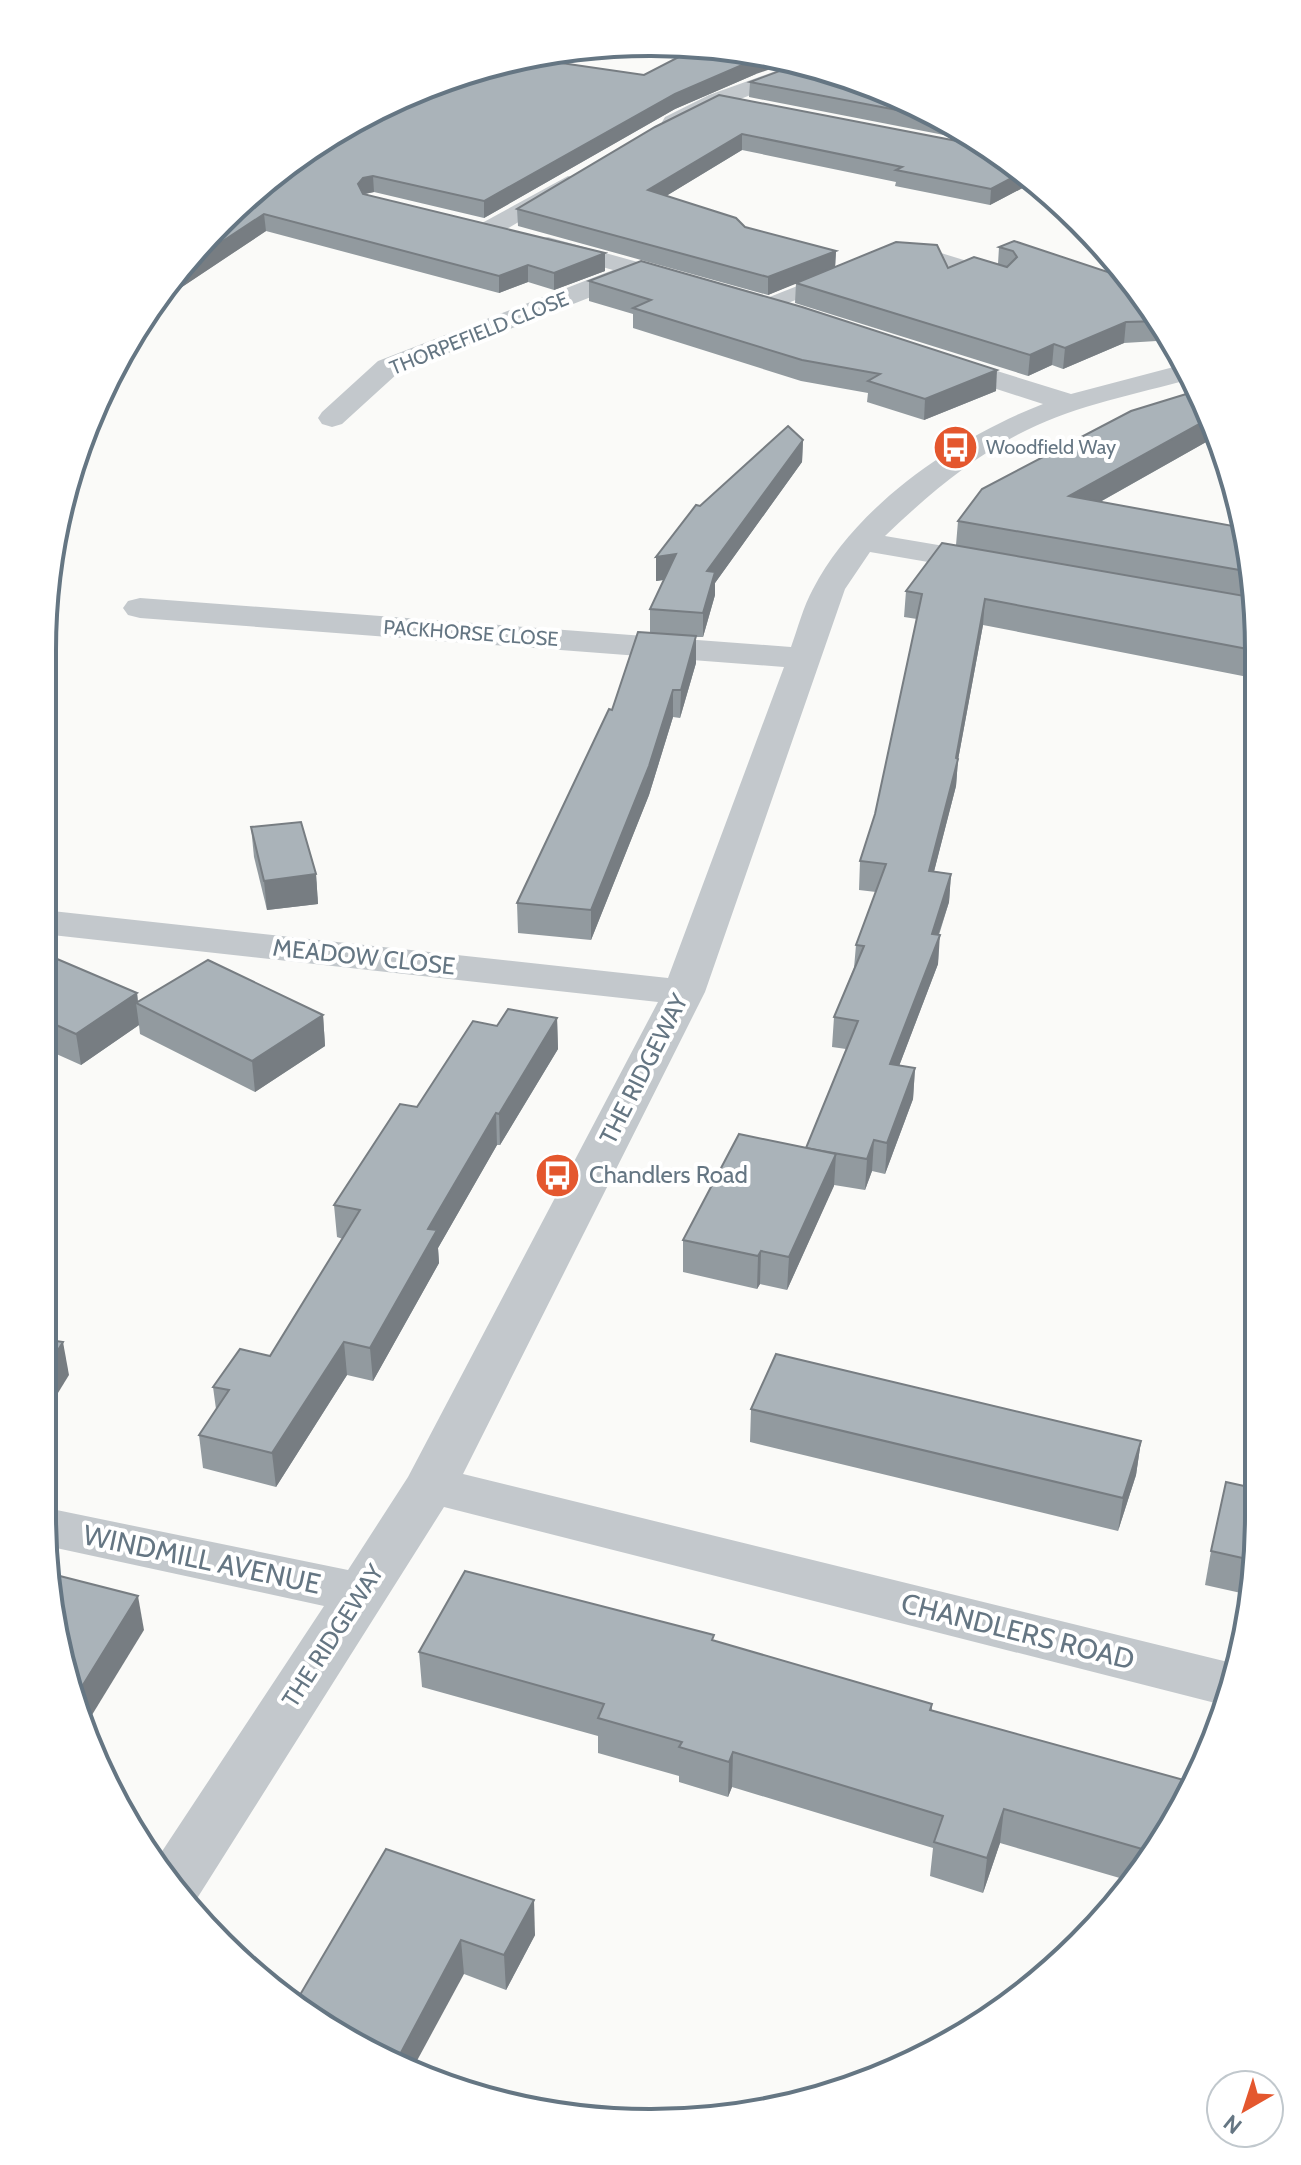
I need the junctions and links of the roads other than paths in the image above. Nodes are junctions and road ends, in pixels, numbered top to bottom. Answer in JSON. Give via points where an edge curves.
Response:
{"nodes":[{"id":1,"x":791,"y":73,"type":"edge"},
{"id":2,"x":717,"y":100,"type":"junction"},
{"id":3,"x":762,"y":109,"type":"edge"},
{"id":4,"x":650,"y":135,"type":"edge"},
{"id":5,"x":584,"y":174,"type":"edge"},
{"id":6,"x":462,"y":221,"type":"edge"},
{"id":7,"x":491,"y":228,"type":"junction"},
{"id":8,"x":877,"y":260,"type":"edge"},
{"id":9,"x":639,"y":269,"type":"junction"},
{"id":10,"x":849,"y":271,"type":"edge"},
{"id":11,"x":1004,"y":278,"type":"edge"},
{"id":12,"x":709,"y":289,"type":"edge"},
{"id":13,"x":736,"y":298,"type":"edge"},
{"id":14,"x":764,"y":306,"type":"junction"},
{"id":15,"x":809,"y":320,"type":"edge"},
{"id":16,"x":914,"y":353,"type":"edge"},
{"id":17,"x":1176,"y":374,"type":"edge"},
{"id":18,"x":1070,"y":403,"type":"junction"},
{"id":19,"x":332,"y":418,"type":"dead end"},
{"id":20,"x":861,"y":541,"type":"junction"},
{"id":21,"x":1016,"y":567,"type":"edge"},
{"id":22,"x":140,"y":608,"type":"dead end"},
{"id":23,"x":802,"y":658,"type":"junction"},
{"id":24,"x":56,"y":923,"type":"edge"},
{"id":25,"x":684,"y":992,"type":"junction"},
{"id":26,"x":431,"y":1485,"type":"junction"},
{"id":27,"x":56,"y":1529,"type":"edge"},
{"id":28,"x":360,"y":1593,"type":"junction"},
{"id":29,"x":1221,"y":1682,"type":"edge"},
{"id":30,"x":180,"y":1877,"type":"edge"}],
"edges":[{"from":1,"to":2,"type":"street"},
{"from":2,"to":3,"type":"street"},
{"from":2,"to":4,"type":"street"},
{"from":5,"to":7,"type":"street"},
{"from":6,"to":7,"type":"street"},
{"from":7,"to":9,"type":"street"},
{"from":8,"to":11,"type":"lane","via":[[891,254],[928,254]]},
{"from":9,"to":12,"type":"street"},
{"from":9,"to":19,"type":"street","name":"THORPEFIELD CLOSE","via":[[388,367]]},
{"from":10,"to":14,"type":"lane"},
{"from":13,"to":14,"type":"street"},
{"from":14,"to":15,"type":"street"},
{"from":16,"to":18,"type":"street"},
{"from":17,"to":18,"type":"street","name":"THE RIDGEWAY"},
{"from":18,"to":20,"type":"street","name":"THE RIDGEWAY","via":[[1016,424],[927,479]]},
{"from":20,"to":21,"type":"street"},
{"from":20,"to":23,"type":"street","name":"THE RIDGEWAY","via":[[829,589]]},
{"from":22,"to":23,"type":"street","name":"PACKHORSE CLOSE"},
{"from":23,"to":25,"type":"street","name":"THE RIDGEWAY"},
{"from":24,"to":25,"type":"street","name":"MEADOW CLOSE"},
{"from":25,"to":26,"type":"street","name":"THE RIDGEWAY"},
{"from":26,"to":28,"type":"street","name":"THE RIDGEWAY"},
{"from":26,"to":29,"type":"street","name":"CHANDLERS ROAD"},
{"from":27,"to":28,"type":"street","name":"WINDMILL AVENUE"},
{"from":28,"to":30,"type":"street","name":"THE RIDGEWAY"}]}
